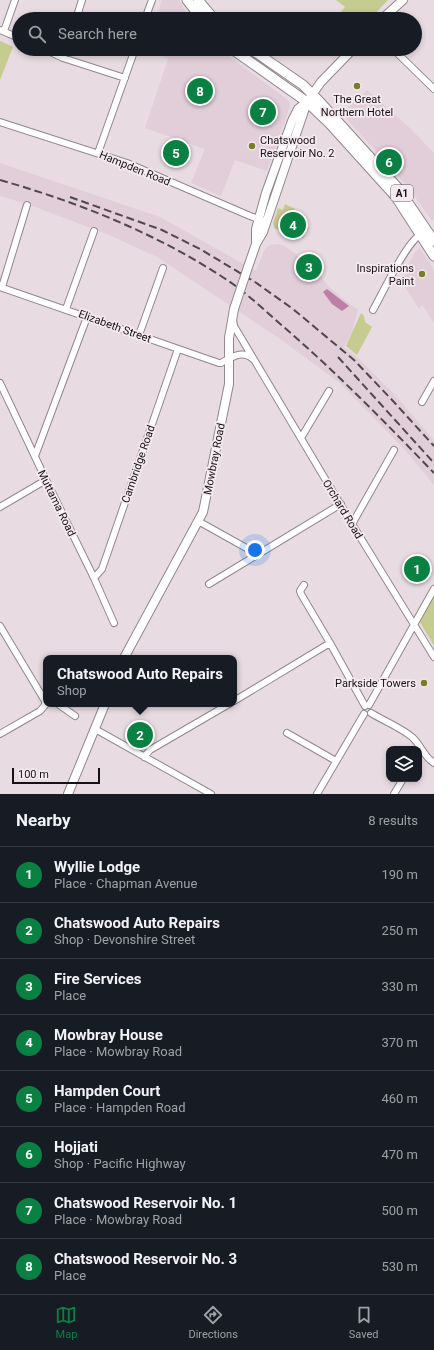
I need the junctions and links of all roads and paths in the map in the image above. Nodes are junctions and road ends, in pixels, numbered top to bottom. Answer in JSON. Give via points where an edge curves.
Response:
{"nodes":[{"id":1,"x":15,"y":0,"type":"edge"},
{"id":2,"x":82,"y":0,"type":"edge"},
{"id":3,"x":152,"y":0,"type":"edge"},
{"id":4,"x":188,"y":0,"type":"edge"},
{"id":5,"x":198,"y":0,"type":"edge"},
{"id":6,"x":403,"y":0,"type":"edge"},
{"id":7,"x":78,"y":12,"type":"edge"},
{"id":8,"x":148,"y":12,"type":"edge"},
{"id":9,"x":197,"y":12,"type":"edge"},
{"id":10,"x":208,"y":12,"type":"edge"},
{"id":11,"x":390,"y":12,"type":"edge"},
{"id":12,"x":2,"y":30,"type":"edge"},
{"id":13,"x":12,"y":35,"type":"edge"},
{"id":14,"x":59,"y":56,"type":"edge"},
{"id":15,"x":133,"y":56,"type":"edge"},
{"id":16,"x":242,"y":56,"type":"edge"},
{"id":17,"x":261,"y":56,"type":"edge"},
{"id":18,"x":346,"y":56,"type":"edge"},
{"id":19,"x":400,"y":56,"type":"edge"},
{"id":20,"x":63,"y":58,"type":"joint"},
{"id":21,"x":125,"y":78,"type":"junction"},
{"id":22,"x":434,"y":89,"type":"edge"},
{"id":23,"x":313,"y":94,"type":"junction"},
{"id":24,"x":307,"y":102,"type":"junction"},
{"id":25,"x":0,"y":122,"type":"edge"},
{"id":26,"x":98,"y":153,"type":"junction"},
{"id":27,"x":27,"y":206,"type":"dead end"},
{"id":28,"x":262,"y":220,"type":"junction"},
{"id":29,"x":94,"y":231,"type":"dead end"},
{"id":30,"x":420,"y":235,"type":"junction"},
{"id":31,"x":433,"y":236,"type":"edge"},
{"id":32,"x":434,"y":256,"type":"edge"},
{"id":33,"x":163,"y":268,"type":"dead end"},
{"id":34,"x":1,"y":287,"type":"edge"},
{"id":35,"x":66,"y":309,"type":"junction"},
{"id":36,"x":373,"y":310,"type":"dead end"},
{"id":37,"x":233,"y":312,"type":"junction"},
{"id":38,"x":87,"y":317,"type":"junction"},
{"id":39,"x":140,"y":335,"type":"junction"},
{"id":40,"x":178,"y":349,"type":"junction"},
{"id":41,"x":229,"y":359,"type":"junction"},
{"id":42,"x":254,"y":360,"type":"junction"},
{"id":43,"x":434,"y":381,"type":"edge"},
{"id":44,"x":0,"y":383,"type":"edge"},
{"id":45,"x":329,"y":391,"type":"dead end"},
{"id":46,"x":422,"y":402,"type":"dead end"},
{"id":47,"x":301,"y":438,"type":"junction"},
{"id":48,"x":394,"y":450,"type":"dead end"},
{"id":49,"x":35,"y":456,"type":"junction"},
{"id":50,"x":46,"y":480,"type":"junction"},
{"id":51,"x":341,"y":504,"type":"junction"},
{"id":52,"x":0,"y":507,"type":"edge"},
{"id":53,"x":198,"y":521,"type":"junction"},
{"id":54,"x":352,"y":524,"type":"junction"},
{"id":55,"x":256,"y":554,"type":"junction"},
{"id":56,"x":94,"y":578,"type":"junction"},
{"id":57,"x":209,"y":584,"type":"dead end"},
{"id":58,"x":304,"y":585,"type":"dead end"},
{"id":59,"x":434,"y":589,"type":"edge"},
{"id":60,"x":114,"y":623,"type":"dead end"},
{"id":61,"x":414,"y":625,"type":"junction"},
{"id":62,"x":0,"y":626,"type":"edge"},
{"id":63,"x":330,"y":643,"type":"junction"},
{"id":64,"x":126,"y":655,"type":"edge"},
{"id":65,"x":434,"y":657,"type":"edge"},
{"id":66,"x":43,"y":698,"type":"edge"},
{"id":67,"x":237,"y":699,"type":"edge"},
{"id":68,"x":367,"y":706,"type":"junction"},
{"id":69,"x":43,"y":707,"type":"edge"},
{"id":70,"x":62,"y":707,"type":"edge"},
{"id":71,"x":104,"y":707,"type":"edge"},
{"id":72,"x":224,"y":707,"type":"edge"},
{"id":73,"x":371,"y":713,"type":"junction"},
{"id":74,"x":364,"y":714,"type":"junction"},
{"id":75,"x":75,"y":716,"type":"dead end"},
{"id":76,"x":95,"y":729,"type":"junction"},
{"id":77,"x":287,"y":733,"type":"dead end"},
{"id":78,"x":0,"y":734,"type":"edge"},
{"id":79,"x":418,"y":746,"type":"edge"},
{"id":80,"x":422,"y":754,"type":"edge"},
{"id":81,"x":144,"y":757,"type":"junction"},
{"id":82,"x":336,"y":761,"type":"junction"},
{"id":83,"x":434,"y":763,"type":"edge"},
{"id":84,"x":401,"y":782,"type":"edge"},
{"id":85,"x":69,"y":793,"type":"edge"},
{"id":86,"x":211,"y":794,"type":"edge"},
{"id":87,"x":317,"y":794,"type":"edge"},
{"id":88,"x":394,"y":794,"type":"edge"}],
"edges":[{"from":1,"to":12,"type":"street"},
{"from":2,"to":7,"type":"street"},
{"from":3,"to":8,"type":"street"},
{"from":4,"to":9,"type":"highway"},
{"from":5,"to":10,"type":"highway"},
{"from":6,"to":11,"type":"main road"},
{"from":12,"to":13,"type":"street"},
{"from":14,"to":20,"type":"street"},
{"from":15,"to":21,"type":"street"},
{"from":16,"to":24,"type":"highway","number":"A1"},
{"from":17,"to":23,"type":"highway","number":"A1"},
{"from":18,"to":23,"type":"main road","name":"Mowbray Road"},
{"from":19,"to":22,"type":"street"},
{"from":20,"to":21,"type":"street"},
{"from":21,"to":26,"type":"street"},
{"from":23,"to":24,"type":"main road","name":"Mowbray Road"},
{"from":23,"to":31,"type":"highway","number":"A1","via":[[398,188]]},
{"from":24,"to":28,"type":"main road","name":"Mowbray Road"},
{"from":24,"to":30,"type":"highway","number":"A1","via":[[389,189],[405,209]]},
{"from":25,"to":26,"type":"street","name":"Hampden Road"},
{"from":26,"to":28,"type":"street","name":"Hampden Road"},
{"from":27,"to":34,"type":"street"},
{"from":28,"to":37,"type":"main road","name":"Mowbray Road","bridge":true,"via":[[256,229],[256,244]]},
{"from":29,"to":35,"type":"street"},
{"from":30,"to":32,"type":"highway","number":"A1"},
{"from":30,"to":36,"type":"street","via":[[408,248]]},
{"from":33,"to":39,"type":"street"},
{"from":34,"to":35,"type":"street","name":"Elizabeth Street"},
{"from":35,"to":38,"type":"street","name":"Elizabeth Street"},
{"from":37,"to":41,"type":"main road","name":"Mowbray Road"},
{"from":37,"to":42,"type":"street","name":"Orchard Road","via":[[234,326]]},
{"from":38,"to":39,"type":"street","name":"Elizabeth Street"},
{"from":38,"to":49,"type":"street"},
{"from":39,"to":40,"type":"street","name":"Elizabeth Street"},
{"from":40,"to":41,"type":"street","name":"Elizabeth Street","via":[[219,363]]},
{"from":40,"to":56,"type":"street","name":"Cambridge Road","via":[[102,569]]},
{"from":41,"to":42,"type":"street","via":[[242,354],[249,355]]},
{"from":41,"to":53,"type":"main road","name":"Mowbray Road","via":[[230,377],[227,393],[206,500]]},
{"from":42,"to":47,"type":"street","name":"Orchard Road"},
{"from":43,"to":46,"type":"street"},
{"from":44,"to":49,"type":"street","name":"Muttama Road"},
{"from":45,"to":47,"type":"street"},
{"from":47,"to":51,"type":"street","name":"Orchard Road"},
{"from":48,"to":54,"type":"street"},
{"from":49,"to":50,"type":"street","name":"Muttama Road"},
{"from":50,"to":52,"type":"street"},
{"from":50,"to":56,"type":"street","name":"Muttama Road"},
{"from":51,"to":54,"type":"street","name":"Orchard Road"},
{"from":51,"to":55,"type":"street"},
{"from":53,"to":55,"type":"street"},
{"from":53,"to":64,"type":"main road","name":"Mowbray Road"},
{"from":54,"to":61,"type":"street","name":"Orchard Road"},
{"from":55,"to":57,"type":"street"},
{"from":56,"to":60,"type":"street","name":"Muttama Road"},
{"from":58,"to":63,"type":"street","via":[[301,594]]},
{"from":59,"to":61,"type":"street"},
{"from":61,"to":65,"type":"street","name":"Orchard Road"},
{"from":61,"to":68,"type":"street"},
{"from":62,"to":66,"type":"street"},
{"from":63,"to":67,"type":"street"},
{"from":63,"to":68,"type":"street"},
{"from":68,"to":73,"type":"street","via":[[372,708]]},
{"from":68,"to":74,"type":"street","via":[[362,709]]},
{"from":69,"to":78,"type":"street"},
{"from":70,"to":75,"type":"street"},
{"from":71,"to":76,"type":"main road"},
{"from":72,"to":81,"type":"street","via":[[150,750]]},
{"from":73,"to":74,"type":"street"},
{"from":73,"to":79,"type":"street","via":[[411,736]]},
{"from":74,"to":82,"type":"street"},
{"from":76,"to":81,"type":"street"},
{"from":76,"to":85,"type":"main road"},
{"from":77,"to":82,"type":"street"},
{"from":80,"to":83,"type":"street"},
{"from":81,"to":86,"type":"street"},
{"from":82,"to":87,"type":"street"},
{"from":84,"to":88,"type":"street"}]}
